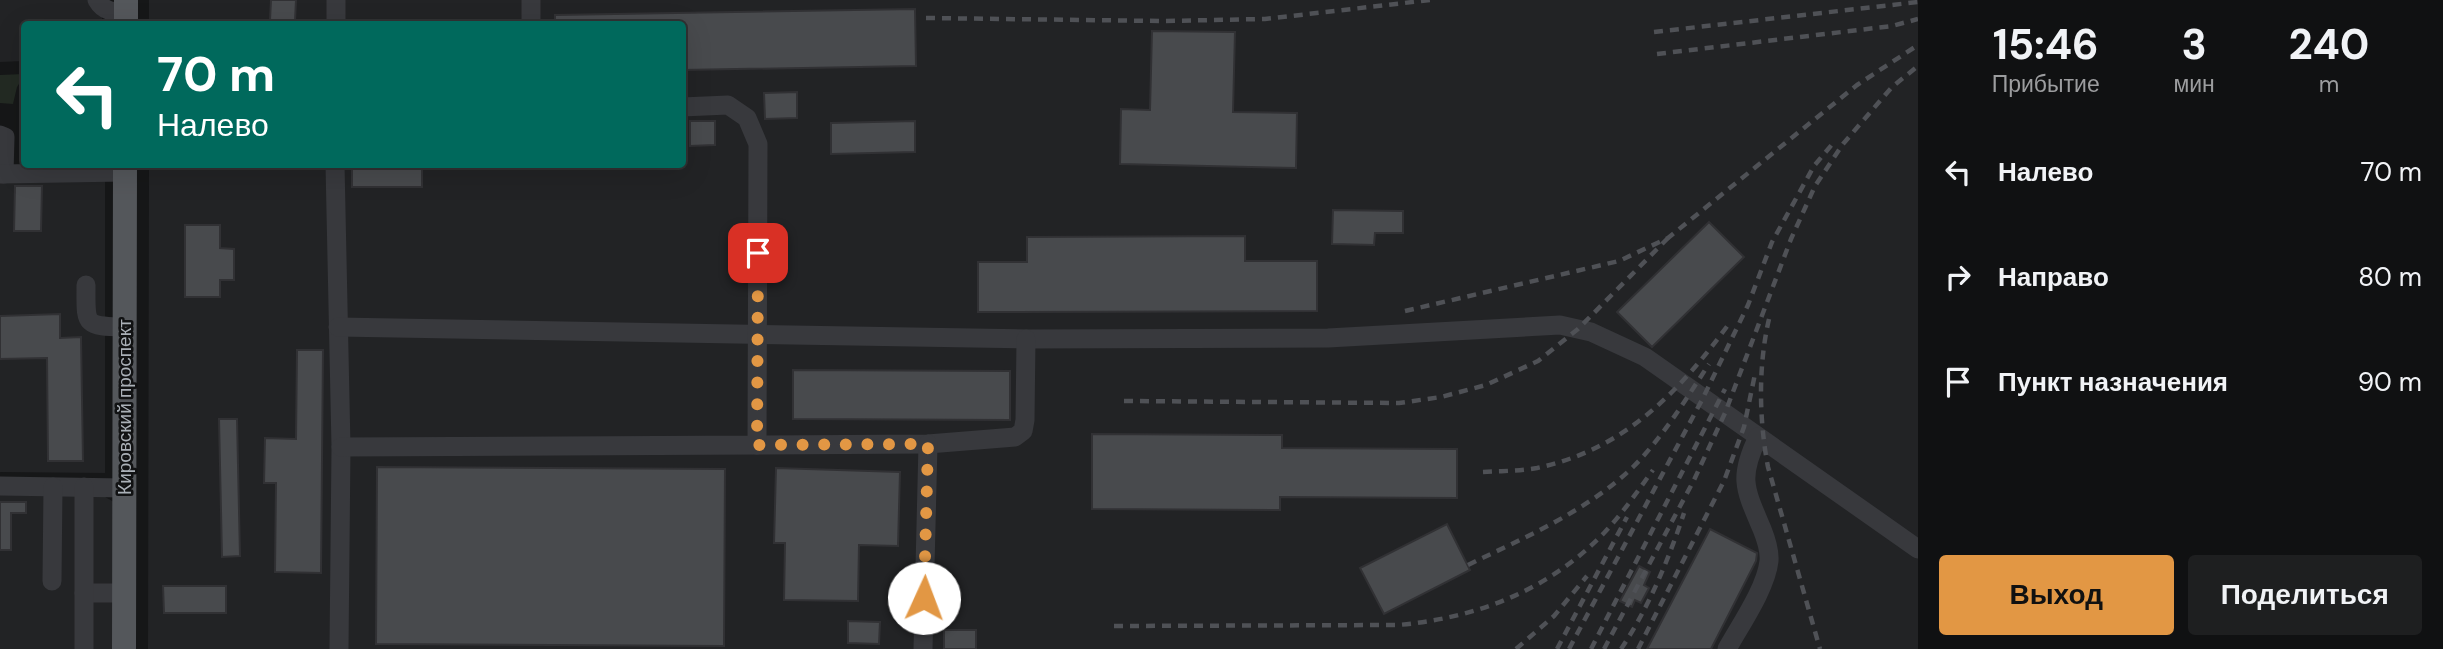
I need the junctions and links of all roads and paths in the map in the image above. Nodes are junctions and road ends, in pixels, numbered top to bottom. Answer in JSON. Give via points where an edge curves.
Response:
{"nodes":[{"id":1,"x":97,"y":0,"type":"edge"},
{"id":2,"x":336,"y":0,"type":"edge"},
{"id":3,"x":531,"y":0,"type":"edge"},
{"id":4,"x":126,"y":12,"type":"edge"},
{"id":5,"x":336,"y":21,"type":"edge"},
{"id":6,"x":531,"y":21,"type":"edge"},
{"id":7,"x":686,"y":107,"type":"edge"},
{"id":8,"x":0,"y":135,"type":"edge"},
{"id":9,"x":335,"y":168,"type":"edge"},
{"id":10,"x":125,"y":169,"type":"edge"},
{"id":11,"x":2,"y":174,"type":"edge"},
{"id":12,"x":86,"y":285,"type":"dead end"},
{"id":13,"x":124,"y":327,"type":"junction"},
{"id":14,"x":338,"y":327,"type":"junction"},
{"id":15,"x":758,"y":334,"type":"junction"},
{"id":16,"x":1026,"y":339,"type":"junction"},
{"id":17,"x":1758,"y":437,"type":"junction"},
{"id":18,"x":928,"y":444,"type":"junction"},
{"id":19,"x":757,"y":445,"type":"junction"},
{"id":20,"x":341,"y":447,"type":"junction"},
{"id":21,"x":0,"y":486,"type":"edge"},
{"id":22,"x":52,"y":487,"type":"junction"},
{"id":23,"x":84,"y":487,"type":"junction"},
{"id":24,"x":124,"y":488,"type":"junction"},
{"id":25,"x":1918,"y":549,"type":"edge"},
{"id":26,"x":52,"y":581,"type":"dead end"},
{"id":27,"x":84,"y":593,"type":"junction"},
{"id":28,"x":124,"y":593,"type":"junction"},
{"id":29,"x":84,"y":649,"type":"edge"},
{"id":30,"x":124,"y":649,"type":"edge"},
{"id":31,"x":339,"y":649,"type":"edge"},
{"id":32,"x":923,"y":649,"type":"edge"},
{"id":33,"x":1727,"y":649,"type":"edge"}],
"edges":[{"from":1,"to":4,"type":"street","via":[[109,12]]},
{"from":2,"to":5,"type":"street"},
{"from":3,"to":6,"type":"street"},
{"from":7,"to":15,"type":"street","via":[[728,105],[747,118],[758,145]]},
{"from":8,"to":11,"type":"street","via":[[5,137]]},
{"from":9,"to":14,"type":"street"},
{"from":10,"to":11,"type":"street"},
{"from":10,"to":13,"type":"main road","name":"Кировский проспект"},
{"from":12,"to":13,"type":"street","via":[[89,323]]},
{"from":13,"to":24,"type":"main road","name":"Кировский проспект"},
{"from":14,"to":15,"type":"street"},
{"from":14,"to":20,"type":"street"},
{"from":15,"to":16,"type":"street"},
{"from":15,"to":19,"type":"street"},
{"from":16,"to":17,"type":"street","via":[[1328,338],[1560,325],[1591,332],[1645,357]]},
{"from":16,"to":18,"type":"street","via":[[1023,431],[1015,437]]},
{"from":17,"to":25,"type":"street"},
{"from":17,"to":33,"type":"street","via":[[1744,477],[1769,558],[1766,576]]},
{"from":18,"to":19,"type":"street"},
{"from":18,"to":32,"type":"street"},
{"from":19,"to":20,"type":"street"},
{"from":20,"to":31,"type":"street"},
{"from":21,"to":22,"type":"street"},
{"from":22,"to":23,"type":"street"},
{"from":22,"to":26,"type":"street"},
{"from":23,"to":24,"type":"street"},
{"from":23,"to":27,"type":"street"},
{"from":24,"to":28,"type":"main road","name":"Кировский проспект"},
{"from":27,"to":28,"type":"street"},
{"from":27,"to":29,"type":"street"},
{"from":28,"to":30,"type":"main road","name":"Кировский проспект"}]}
